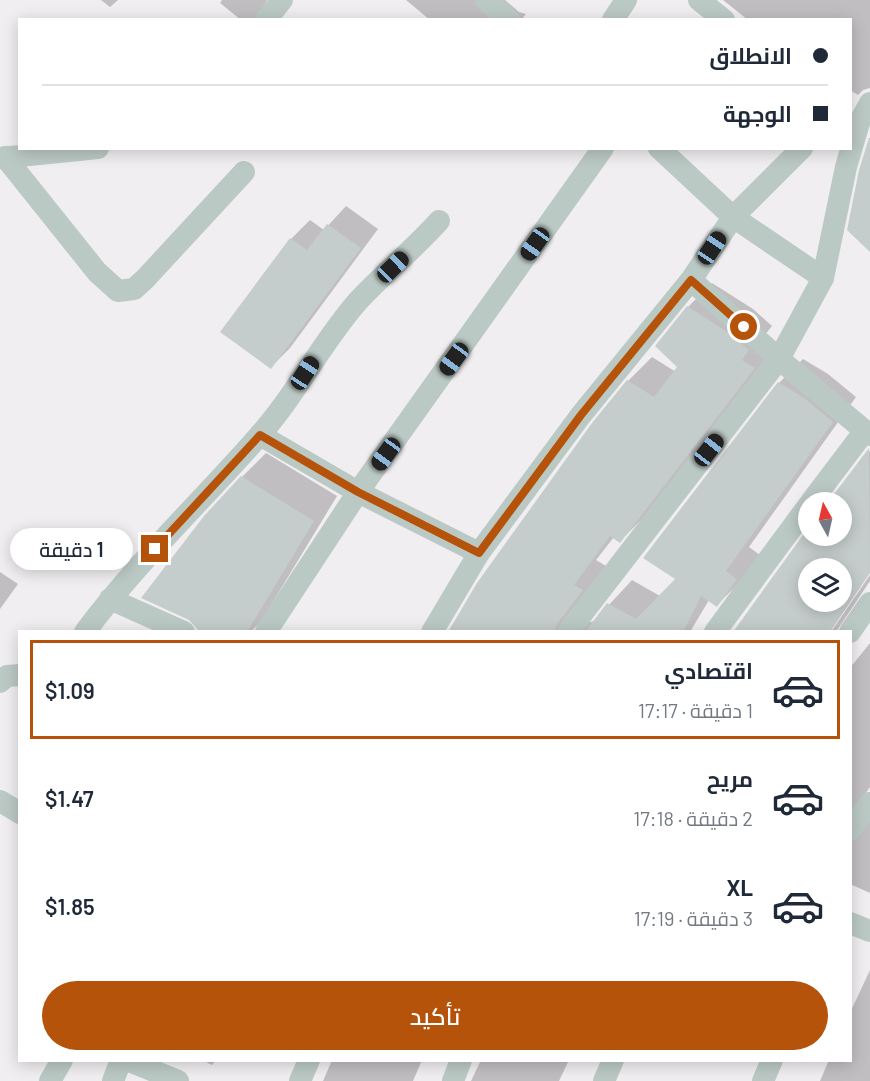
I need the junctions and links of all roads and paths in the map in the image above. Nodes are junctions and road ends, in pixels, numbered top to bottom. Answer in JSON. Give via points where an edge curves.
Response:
{"nodes":[{"id":1,"x":282,"y":0,"type":"edge"},
{"id":2,"x":486,"y":0,"type":"edge"},
{"id":3,"x":626,"y":0,"type":"edge"},
{"id":4,"x":700,"y":8,"type":"edge"},
{"id":5,"x":268,"y":18,"type":"edge"},
{"id":6,"x":507,"y":18,"type":"edge"},
{"id":7,"x":614,"y":18,"type":"edge"},
{"id":8,"x":720,"y":18,"type":"edge"},
{"id":9,"x":870,"y":103,"type":"edge"},
{"id":10,"x":860,"y":124,"type":"edge"},
{"id":11,"x":852,"y":149,"type":"edge"},
{"id":12,"x":79,"y":150,"type":"edge"},
{"id":13,"x":602,"y":150,"type":"edge"},
{"id":14,"x":661,"y":150,"type":"edge"},
{"id":15,"x":800,"y":150,"type":"edge"},
{"id":16,"x":852,"y":150,"type":"edge"},
{"id":17,"x":3,"y":158,"type":"edge"},
{"id":18,"x":244,"y":172,"type":"dead end"},
{"id":19,"x":733,"y":217,"type":"junction"},
{"id":20,"x":440,"y":220,"type":"dead end"},
{"id":21,"x":823,"y":278,"type":"junction"},
{"id":22,"x":691,"y":280,"type":"junction"},
{"id":23,"x":779,"y":359,"type":"junction"},
{"id":24,"x":867,"y":434,"type":"edge"},
{"id":25,"x":260,"y":435,"type":"junction"},
{"id":26,"x":358,"y":492,"type":"junction"},
{"id":27,"x":819,"y":492,"type":"edge"},
{"id":28,"x":798,"y":520,"type":"edge"},
{"id":29,"x":479,"y":553,"type":"junction"},
{"id":30,"x":110,"y":599,"type":"junction"},
{"id":31,"x":870,"y":603,"type":"edge"},
{"id":32,"x":87,"y":630,"type":"edge"},
{"id":33,"x":180,"y":630,"type":"edge"},
{"id":34,"x":268,"y":630,"type":"edge"},
{"id":35,"x":433,"y":630,"type":"edge"},
{"id":36,"x":570,"y":630,"type":"edge"},
{"id":37,"x":716,"y":630,"type":"edge"},
{"id":38,"x":851,"y":630,"type":"edge"},
{"id":39,"x":18,"y":675,"type":"edge"},
{"id":40,"x":0,"y":681,"type":"edge"},
{"id":41,"x":0,"y":801,"type":"edge"},
{"id":42,"x":870,"y":803,"type":"edge"},
{"id":43,"x":18,"y":812,"type":"edge"},
{"id":44,"x":852,"y":827,"type":"edge"},
{"id":45,"x":852,"y":924,"type":"edge"},
{"id":46,"x":870,"y":931,"type":"edge"},
{"id":47,"x":61,"y":1062,"type":"edge"},
{"id":48,"x":120,"y":1062,"type":"edge"},
{"id":49,"x":132,"y":1062,"type":"edge"},
{"id":50,"x":308,"y":1062,"type":"edge"},
{"id":51,"x":460,"y":1062,"type":"edge"},
{"id":52,"x":612,"y":1062,"type":"edge"},
{"id":53,"x":771,"y":1062,"type":"edge"},
{"id":54,"x":50,"y":1081,"type":"edge"},
{"id":55,"x":113,"y":1081,"type":"edge"},
{"id":56,"x":178,"y":1081,"type":"edge"},
{"id":57,"x":300,"y":1081,"type":"edge"},
{"id":58,"x":453,"y":1081,"type":"edge"},
{"id":59,"x":604,"y":1081,"type":"edge"},
{"id":60,"x":763,"y":1081,"type":"edge"}],
"edges":[{"from":1,"to":5,"type":"street"},
{"from":2,"to":6,"type":"street"},
{"from":3,"to":7,"type":"street"},
{"from":4,"to":8,"type":"street"},
{"from":9,"to":10,"type":"street"},
{"from":10,"to":11,"type":"street"},
{"from":12,"to":17,"type":"street"},
{"from":13,"to":26,"type":"street"},
{"from":14,"to":19,"type":"street"},
{"from":15,"to":19,"type":"street"},
{"from":16,"to":21,"type":"street"},
{"from":17,"to":18,"type":"street","via":[[97,272],[118,291],[134,289],[146,279]]},
{"from":19,"to":21,"type":"street"},
{"from":19,"to":22,"type":"street"},
{"from":20,"to":25,"type":"street","via":[[359,300]]},
{"from":21,"to":23,"type":"street"},
{"from":22,"to":23,"type":"street"},
{"from":22,"to":29,"type":"street","via":[[581,415]]},
{"from":23,"to":24,"type":"street"},
{"from":23,"to":36,"type":"street"},
{"from":24,"to":27,"type":"street"},
{"from":25,"to":26,"type":"street"},
{"from":25,"to":30,"type":"street"},
{"from":26,"to":29,"type":"street"},
{"from":26,"to":34,"type":"street"},
{"from":28,"to":37,"type":"street"},
{"from":29,"to":35,"type":"street"},
{"from":30,"to":32,"type":"street"},
{"from":30,"to":33,"type":"street"},
{"from":31,"to":38,"type":"street"},
{"from":39,"to":40,"type":"street"},
{"from":41,"to":43,"type":"street"},
{"from":42,"to":44,"type":"street"},
{"from":45,"to":46,"type":"street"},
{"from":47,"to":54,"type":"street"},
{"from":48,"to":55,"type":"street"},
{"from":49,"to":56,"type":"street"},
{"from":50,"to":57,"type":"street"},
{"from":51,"to":58,"type":"street"},
{"from":52,"to":59,"type":"street"},
{"from":53,"to":60,"type":"street"}]}
